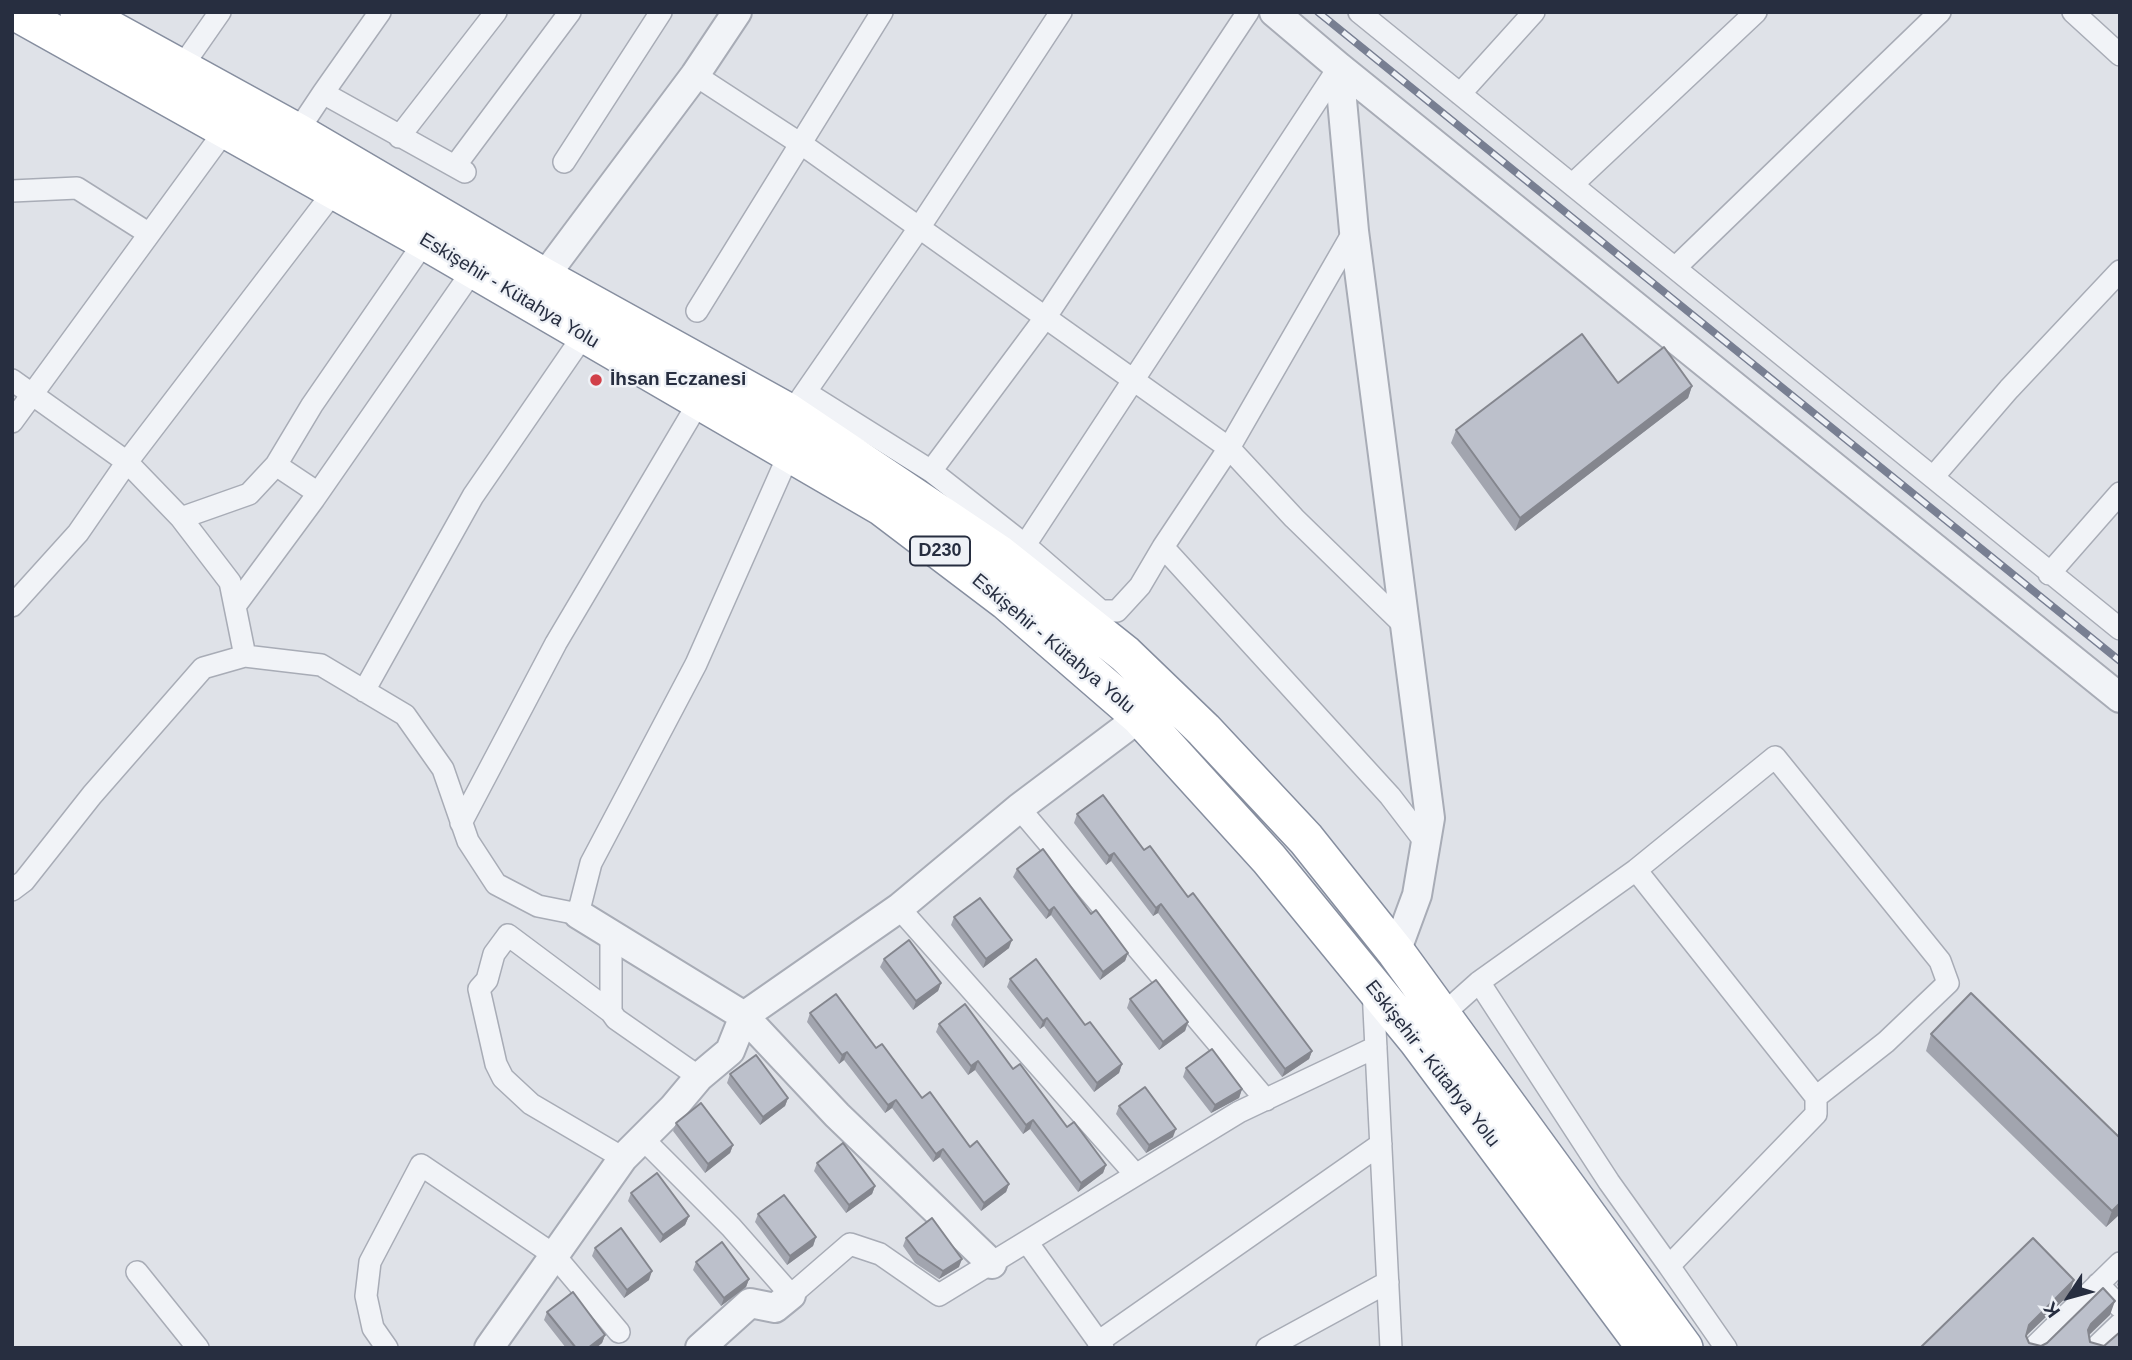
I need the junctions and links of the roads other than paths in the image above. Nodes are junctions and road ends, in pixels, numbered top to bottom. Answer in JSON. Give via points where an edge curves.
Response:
{"nodes":[{"id":1,"x":16,"y":12,"type":"edge"},
{"id":2,"x":220,"y":12,"type":"edge"},
{"id":3,"x":380,"y":12,"type":"edge"},
{"id":4,"x":496,"y":12,"type":"edge"},
{"id":5,"x":570,"y":12,"type":"edge"},
{"id":6,"x":661,"y":12,"type":"edge"},
{"id":7,"x":737,"y":12,"type":"edge"},
{"id":8,"x":882,"y":12,"type":"edge"},
{"id":9,"x":1061,"y":12,"type":"edge"},
{"id":10,"x":1248,"y":12,"type":"edge"},
{"id":11,"x":1274,"y":12,"type":"edge"},
{"id":12,"x":1359,"y":12,"type":"edge"},
{"id":13,"x":1534,"y":12,"type":"edge"},
{"id":14,"x":1756,"y":12,"type":"edge"},
{"id":15,"x":1940,"y":12,"type":"edge"},
{"id":16,"x":2073,"y":12,"type":"edge"},
{"id":17,"x":100,"y":18,"type":"edge"},
{"id":18,"x":1384,"y":19,"type":"edge"},
{"id":19,"x":2120,"y":55,"type":"edge"},
{"id":20,"x":1339,"y":67,"type":"junction"},
{"id":21,"x":181,"y":68,"type":"junction"},
{"id":22,"x":695,"y":75,"type":"junction"},
{"id":23,"x":323,"y":93,"type":"junction"},
{"id":24,"x":1460,"y":94,"type":"junction"},
{"id":25,"x":226,"y":129,"type":"junction"},
{"id":26,"x":297,"y":132,"type":"junction"},
{"id":27,"x":399,"y":137,"type":"junction"},
{"id":28,"x":801,"y":144,"type":"junction"},
{"id":29,"x":564,"y":162,"type":"dead end"},
{"id":30,"x":1574,"y":184,"type":"junction"},
{"id":31,"x":335,"y":190,"type":"junction"},
{"id":32,"x":12,"y":191,"type":"edge"},
{"id":33,"x":919,"y":228,"type":"junction"},
{"id":34,"x":1354,"y":231,"type":"junction"},
{"id":35,"x":148,"y":233,"type":"junction"},
{"id":36,"x":425,"y":241,"type":"junction"},
{"id":37,"x":1676,"y":267,"type":"junction"},
{"id":38,"x":473,"y":270,"type":"junction"},
{"id":39,"x":2120,"y":271,"type":"edge"},
{"id":40,"x":539,"y":291,"type":"junction"},
{"id":41,"x":697,"y":310,"type":"dead end"},
{"id":42,"x":1045,"y":318,"type":"junction"},
{"id":43,"x":583,"y":336,"type":"junction"},
{"id":44,"x":12,"y":380,"type":"edge"},
{"id":45,"x":1134,"y":382,"type":"junction"},
{"id":46,"x":33,"y":394,"type":"junction"},
{"id":47,"x":700,"y":400,"type":"junction"},
{"id":48,"x":794,"y":406,"type":"junction"},
{"id":49,"x":12,"y":422,"type":"edge"},
{"id":50,"x":1229,"y":448,"type":"junction"},
{"id":51,"x":789,"y":454,"type":"junction"},
{"id":52,"x":127,"y":462,"type":"junction"},
{"id":53,"x":276,"y":465,"type":"junction"},
{"id":54,"x":931,"y":471,"type":"junction"},
{"id":55,"x":1934,"y":476,"type":"junction"},
{"id":56,"x":318,"y":493,"type":"junction"},
{"id":57,"x":2120,"y":493,"type":"edge"},
{"id":58,"x":181,"y":518,"type":"junction"},
{"id":59,"x":1025,"y":545,"type":"junction"},
{"id":60,"x":1163,"y":547,"type":"junction"},
{"id":61,"x":2049,"y":574,"type":"junction"},
{"id":62,"x":12,"y":605,"type":"edge"},
{"id":63,"x":235,"y":606,"type":"junction"},
{"id":64,"x":1406,"y":627,"type":"junction"},
{"id":65,"x":2120,"y":629,"type":"edge"},
{"id":66,"x":245,"y":656,"type":"junction"},
{"id":67,"x":365,"y":691,"type":"junction"},
{"id":68,"x":2120,"y":698,"type":"edge"},
{"id":69,"x":1140,"y":717,"type":"junction"},
{"id":70,"x":1019,"y":808,"type":"junction"},
{"id":71,"x":461,"y":823,"type":"junction"},
{"id":72,"x":1426,"y":843,"type":"junction"},
{"id":73,"x":1636,"y":870,"type":"junction"},
{"id":74,"x":12,"y":890,"type":"edge"},
{"id":75,"x":899,"y":908,"type":"junction"},
{"id":76,"x":578,"y":915,"type":"junction"},
{"id":77,"x":611,"y":936,"type":"junction"},
{"id":78,"x":1396,"y":952,"type":"junction"},
{"id":79,"x":1479,"y":982,"type":"junction"},
{"id":80,"x":1373,"y":987,"type":"junction"},
{"id":81,"x":611,"y":1012,"type":"junction"},
{"id":82,"x":744,"y":1016,"type":"junction"},
{"id":83,"x":1441,"y":1016,"type":"junction"},
{"id":84,"x":1376,"y":1047,"type":"junction"},
{"id":85,"x":699,"y":1077,"type":"junction"},
{"id":86,"x":1816,"y":1097,"type":"junction"},
{"id":87,"x":1266,"y":1100,"type":"junction"},
{"id":88,"x":1381,"y":1144,"type":"junction"},
{"id":89,"x":633,"y":1148,"type":"junction"},
{"id":90,"x":1135,"y":1174,"type":"junction"},
{"id":91,"x":1027,"y":1242,"type":"junction"},
{"id":92,"x":554,"y":1255,"type":"junction"},
{"id":93,"x":2120,"y":1263,"type":"edge"},
{"id":94,"x":992,"y":1264,"type":"junction"},
{"id":95,"x":1669,"y":1266,"type":"junction"},
{"id":96,"x":137,"y":1272,"type":"dead end"},
{"id":97,"x":1388,"y":1282,"type":"junction"},
{"id":98,"x":2098,"y":1284,"type":"junction"},
{"id":99,"x":791,"y":1295,"type":"junction"},
{"id":100,"x":2120,"y":1307,"type":"edge"},
{"id":101,"x":2120,"y":1324,"type":"edge"},
{"id":102,"x":619,"y":1332,"type":"dead end"},
{"id":103,"x":1100,"y":1345,"type":"edge"},
{"id":104,"x":198,"y":1348,"type":"edge"},
{"id":105,"x":387,"y":1348,"type":"edge"},
{"id":106,"x":489,"y":1348,"type":"edge"},
{"id":107,"x":700,"y":1348,"type":"edge"},
{"id":108,"x":1268,"y":1348,"type":"edge"},
{"id":109,"x":1391,"y":1348,"type":"edge"},
{"id":110,"x":1646,"y":1348,"type":"edge"},
{"id":111,"x":1684,"y":1348,"type":"edge"},
{"id":112,"x":1726,"y":1348,"type":"edge"},
{"id":113,"x":2033,"y":1348,"type":"edge"},
{"id":114,"x":2095,"y":1348,"type":"edge"}],
"edges":[{"from":1,"to":25,"type":"highway","name":"Eskişehir - Kütahya Yolu","number":"D230"},
{"from":2,"to":21,"type":"street"},
{"from":3,"to":23,"type":"street"},
{"from":4,"to":27,"type":"street"},
{"from":5,"to":27,"type":"street","via":[[460,169]]},
{"from":6,"to":29,"type":"street"},
{"from":7,"to":22,"type":"street"},
{"from":8,"to":28,"type":"street"},
{"from":9,"to":33,"type":"street"},
{"from":10,"to":42,"type":"street"},
{"from":11,"to":20,"type":"street"},
{"from":12,"to":18,"type":"street"},
{"from":13,"to":24,"type":"street"},
{"from":14,"to":30,"type":"street"},
{"from":15,"to":37,"type":"street"},
{"from":16,"to":19,"type":"street"},
{"from":17,"to":21,"type":"highway","name":"Eskişehir - Kütahya Yolu","number":"D230"},
{"from":18,"to":24,"type":"street"},
{"from":20,"to":34,"type":"street"},
{"from":20,"to":45,"type":"street"},
{"from":20,"to":68,"type":"street"},
{"from":21,"to":26,"type":"highway","name":"Eskişehir - Kütahya Yolu","number":"D230"},
{"from":22,"to":28,"type":"street"},
{"from":22,"to":40,"type":"street"},
{"from":23,"to":26,"type":"street"},
{"from":23,"to":27,"type":"street"},
{"from":24,"to":30,"type":"street"},
{"from":25,"to":31,"type":"highway","name":"Eskişehir - Kütahya Yolu","number":"D230"},
{"from":25,"to":35,"type":"street"},
{"from":26,"to":40,"type":"highway","name":"Eskişehir - Kütahya Yolu","number":"D230"},
{"from":28,"to":33,"type":"street"},
{"from":28,"to":41,"type":"street"},
{"from":30,"to":37,"type":"street"},
{"from":31,"to":36,"type":"highway","name":"Eskişehir - Kütahya Yolu","number":"D230"},
{"from":31,"to":52,"type":"street"},
{"from":32,"to":35,"type":"street","via":[[78,187]]},
{"from":33,"to":42,"type":"street"},
{"from":33,"to":48,"type":"street"},
{"from":34,"to":50,"type":"street"},
{"from":34,"to":64,"type":"street"},
{"from":35,"to":46,"type":"street"},
{"from":36,"to":38,"type":"highway","name":"Eskişehir - Kütahya Yolu","number":"D230"},
{"from":36,"to":53,"type":"street"},
{"from":37,"to":55,"type":"street"},
{"from":38,"to":40,"type":"highway","name":"Eskişehir - Kütahya Yolu","number":"D230"},
{"from":38,"to":56,"type":"street"},
{"from":39,"to":55,"type":"street","via":[[2008,388]]},
{"from":40,"to":43,"type":"highway","name":"Eskişehir - Kütahya Yolu","number":"D230"},
{"from":40,"to":48,"type":"highway","name":"Eskişehir - Kütahya Yolu","number":"D230"},
{"from":42,"to":45,"type":"street"},
{"from":42,"to":54,"type":"street"},
{"from":43,"to":47,"type":"highway","name":"Eskişehir - Kütahya Yolu","number":"D230"},
{"from":43,"to":67,"type":"street","via":[[473,496]]},
{"from":44,"to":46,"type":"street"},
{"from":45,"to":50,"type":"street"},
{"from":45,"to":59,"type":"street"},
{"from":46,"to":49,"type":"street"},
{"from":46,"to":52,"type":"street"},
{"from":47,"to":51,"type":"highway","name":"Eskişehir - Kütahya Yolu","number":"D230"},
{"from":47,"to":71,"type":"street","via":[[555,643]]},
{"from":48,"to":54,"type":"street","via":[[813,397]]},
{"from":48,"to":78,"type":"highway","name":"Eskişehir - Kütahya Yolu","number":"D230","via":[[998,553],[1125,654],[1306,839]]},
{"from":50,"to":60,"type":"street"},
{"from":50,"to":64,"type":"street"},
{"from":51,"to":69,"type":"highway","name":"Eskişehir - Kütahya Yolu","number":"D230","via":[[882,507],[1006,601]]},
{"from":51,"to":76,"type":"street","via":[[696,664],[591,863]]},
{"from":52,"to":58,"type":"street"},
{"from":52,"to":62,"type":"street","via":[[78,533]]},
{"from":53,"to":56,"type":"street"},
{"from":53,"to":58,"type":"street","via":[[249,494]]},
{"from":54,"to":59,"type":"street"},
{"from":55,"to":61,"type":"street"},
{"from":56,"to":63,"type":"street"},
{"from":57,"to":61,"type":"street"},
{"from":58,"to":63,"type":"street","via":[[230,582]]},
{"from":59,"to":60,"type":"street","via":[[1101,611],[1117,611],[1140,586]]},
{"from":60,"to":72,"type":"street","via":[[1390,796]]},
{"from":61,"to":65,"type":"street"},
{"from":63,"to":66,"type":"street"},
{"from":64,"to":72,"type":"street","via":[[1430,818]]},
{"from":66,"to":67,"type":"street","via":[[321,665]]},
{"from":66,"to":74,"type":"street","via":[[204,668]]},
{"from":67,"to":71,"type":"street","via":[[405,715],[443,769]]},
{"from":69,"to":70,"type":"street"},
{"from":69,"to":80,"type":"highway","name":"Eskişehir - Kütahya Yolu","number":"D230","via":[[1269,859]]},
{"from":70,"to":75,"type":"street"},
{"from":70,"to":87,"type":"street"},
{"from":71,"to":76,"type":"street","via":[[496,884],[538,906]]},
{"from":72,"to":78,"type":"street","via":[[1417,895]]},
{"from":73,"to":79,"type":"street"},
{"from":73,"to":86,"type":"street"},
{"from":73,"to":86,"type":"street","via":[[1775,757],[1940,961],[1948,983],[1886,1042]]},
{"from":75,"to":82,"type":"street"},
{"from":75,"to":90,"type":"street"},
{"from":76,"to":77,"type":"street"},
{"from":77,"to":81,"type":"street"},
{"from":77,"to":82,"type":"street"},
{"from":78,"to":83,"type":"highway","name":"Eskişehir - Kütahya Yolu","number":"D230"},
{"from":79,"to":83,"type":"street"},
{"from":79,"to":95,"type":"street"},
{"from":80,"to":84,"type":"street"},
{"from":80,"to":110,"type":"highway","name":"Eskişehir - Kütahya Yolu","number":"D230"},
{"from":81,"to":85,"type":"street"},
{"from":81,"to":89,"type":"street","via":[[508,935],[479,989],[503,1077],[531,1104]]},
{"from":82,"to":85,"type":"street","via":[[730,1051]]},
{"from":82,"to":94,"type":"street","via":[[837,1115]]},
{"from":83,"to":111,"type":"highway","name":"Eskişehir - Kütahya Yolu","number":"D230"},
{"from":84,"to":87,"type":"street"},
{"from":84,"to":88,"type":"street"},
{"from":85,"to":89,"type":"street"},
{"from":86,"to":95,"type":"street","via":[[1816,1114]]},
{"from":87,"to":90,"type":"street"},
{"from":88,"to":97,"type":"street"},
{"from":88,"to":103,"type":"street"},
{"from":89,"to":92,"type":"street"},
{"from":89,"to":99,"type":"street","via":[[731,1227]]},
{"from":90,"to":91,"type":"street"},
{"from":91,"to":94,"type":"street"},
{"from":91,"to":103,"type":"street"},
{"from":92,"to":102,"type":"street"},
{"from":92,"to":105,"type":"street","via":[[421,1165],[370,1262],[366,1296],[373,1328]]},
{"from":92,"to":106,"type":"street"},
{"from":93,"to":98,"type":"street"},
{"from":94,"to":99,"type":"street","via":[[939,1294],[880,1254],[850,1244]]},
{"from":95,"to":112,"type":"street"},
{"from":96,"to":104,"type":"street"},
{"from":97,"to":108,"type":"street"},
{"from":97,"to":109,"type":"street"},
{"from":98,"to":100,"type":"street"},
{"from":98,"to":113,"type":"street"},
{"from":99,"to":107,"type":"street","via":[[775,1308],[750,1303]]},
{"from":101,"to":114,"type":"street"}]}
